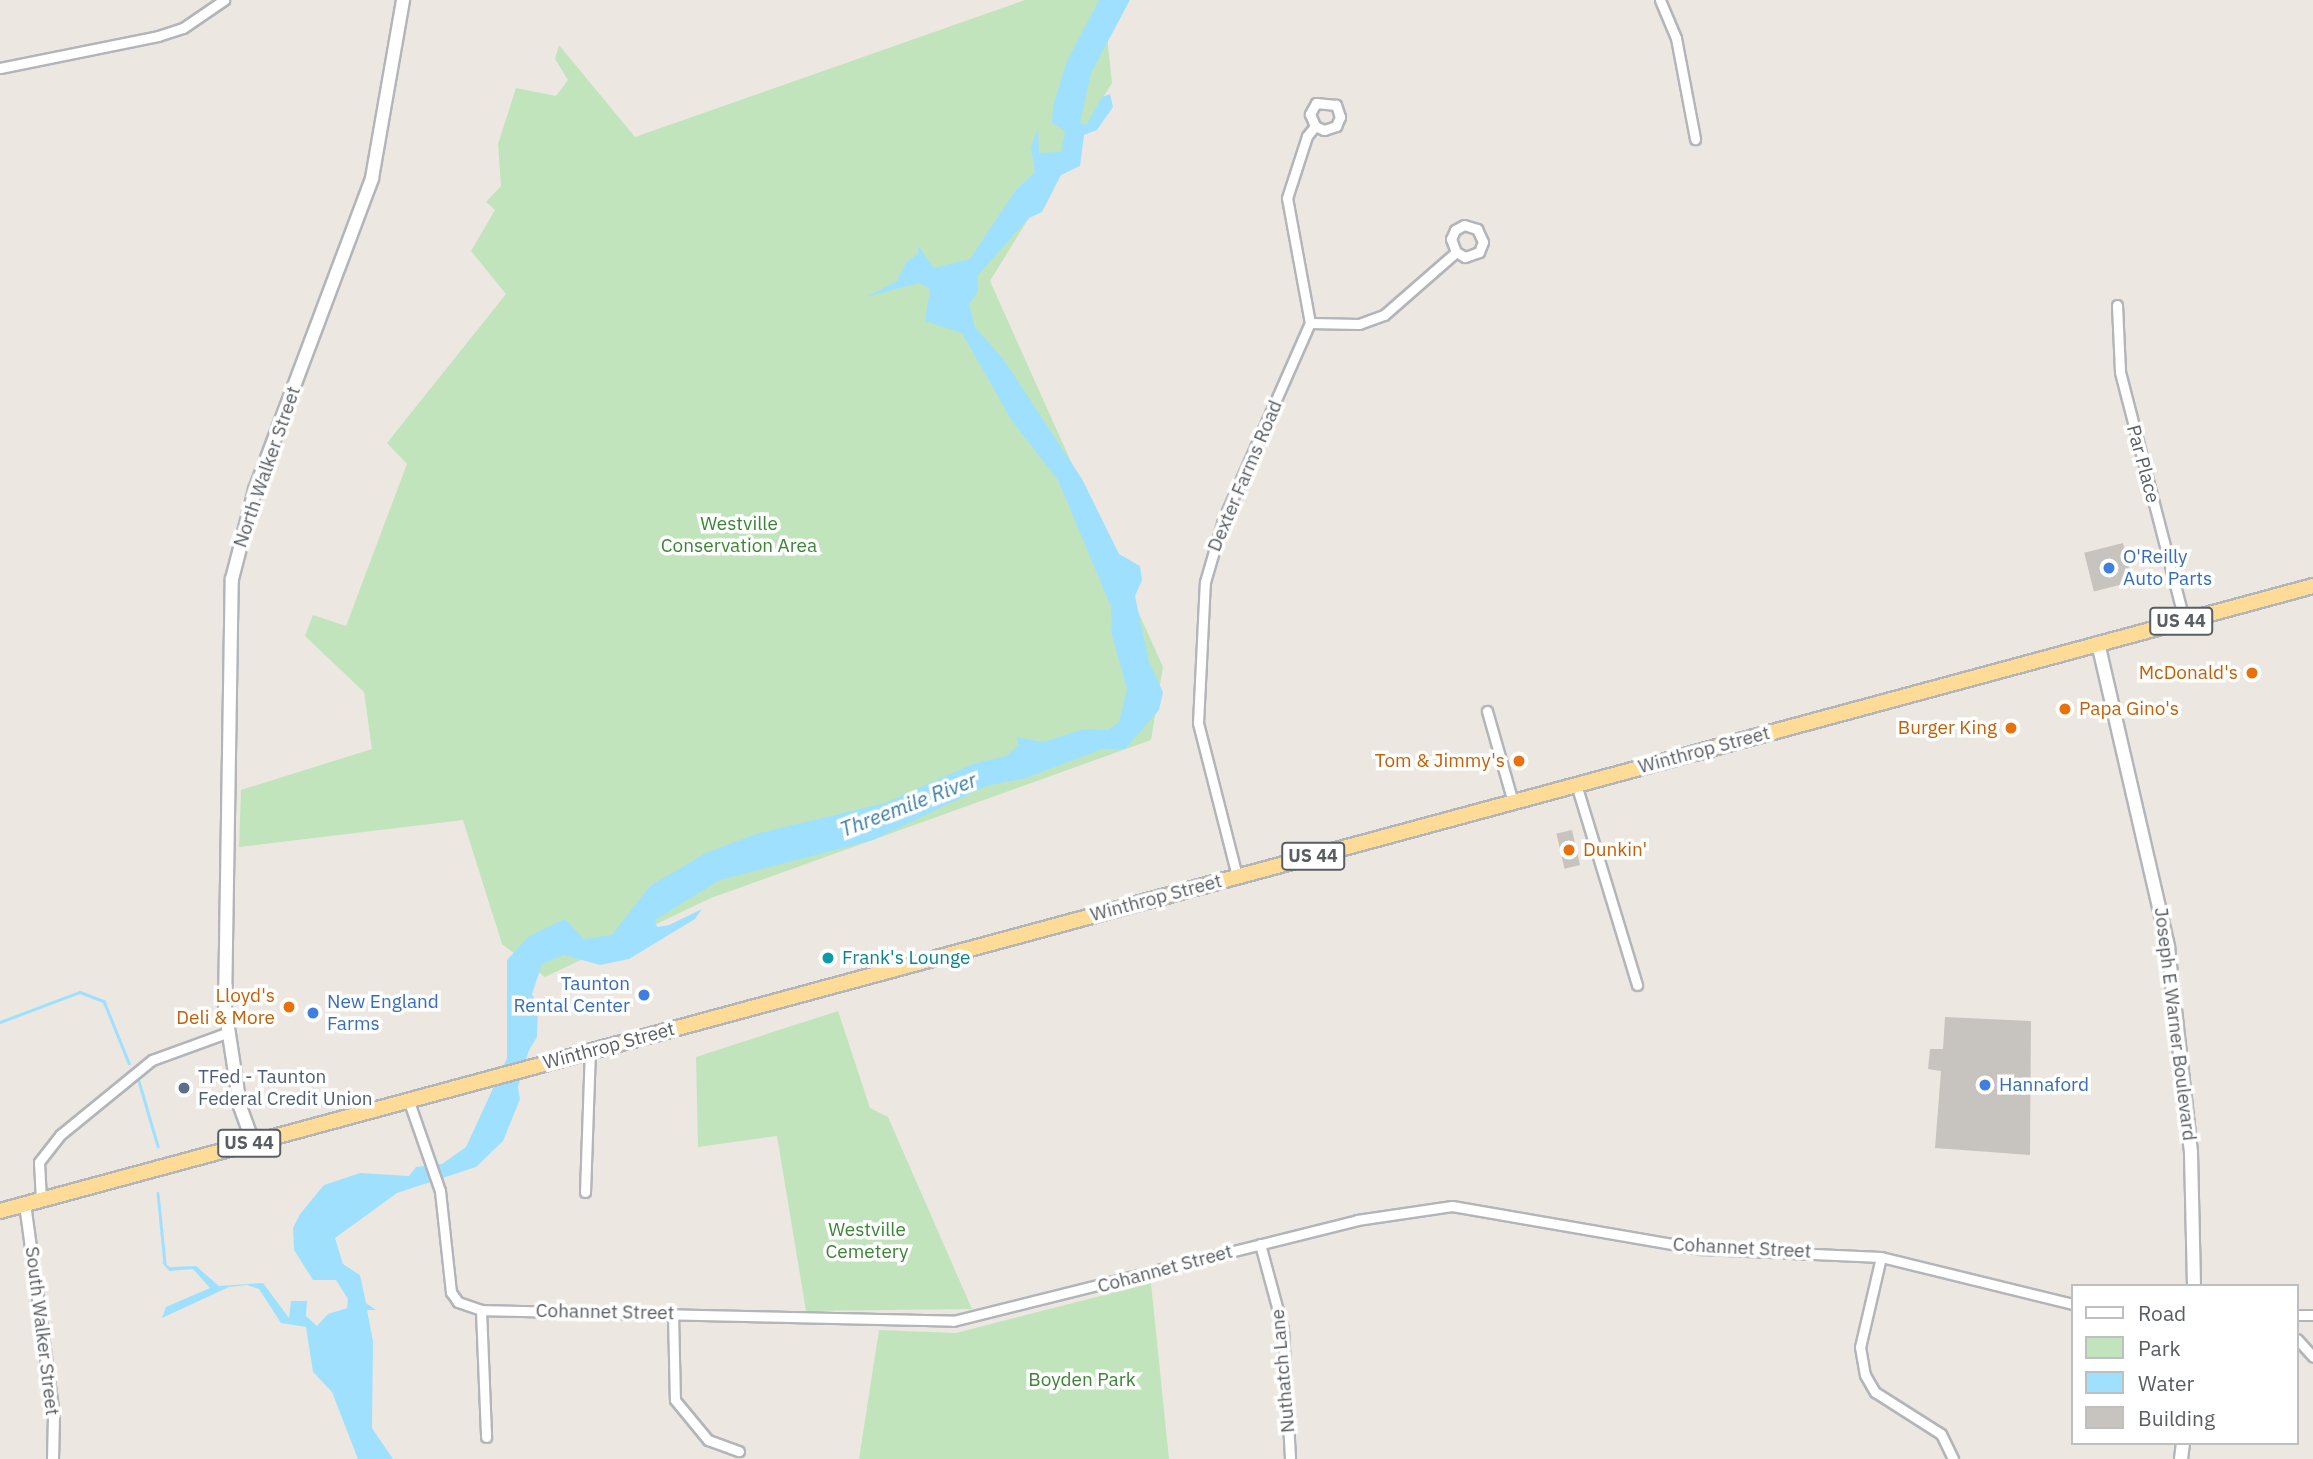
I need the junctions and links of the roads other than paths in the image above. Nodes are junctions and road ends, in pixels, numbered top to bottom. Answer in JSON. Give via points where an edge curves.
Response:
{"nodes":[{"id":1,"x":224,"y":0,"type":"edge"},
{"id":2,"x":403,"y":0,"type":"edge"},
{"id":3,"x":1660,"y":0,"type":"edge"},
{"id":4,"x":0,"y":68,"type":"edge"},
{"id":5,"x":1314,"y":126,"type":"dead end"},
{"id":6,"x":1695,"y":139,"type":"dead end"},
{"id":7,"x":1456,"y":252,"type":"dead end"},
{"id":8,"x":2117,"y":305,"type":"dead end"},
{"id":9,"x":1310,"y":323,"type":"junction"},
{"id":10,"x":2313,"y":586,"type":"edge"},
{"id":11,"x":2184,"y":620,"type":"junction"},
{"id":12,"x":2098,"y":643,"type":"junction"},
{"id":13,"x":1487,"y":711,"type":"dead end"},
{"id":14,"x":1576,"y":784,"type":"junction"},
{"id":15,"x":1513,"y":802,"type":"junction"},
{"id":16,"x":1237,"y":876,"type":"junction"},
{"id":17,"x":1637,"y":985,"type":"dead end"},
{"id":18,"x":226,"y":1033,"type":"junction"},
{"id":19,"x":590,"y":1051,"type":"junction"},
{"id":20,"x":408,"y":1100,"type":"junction"},
{"id":21,"x":253,"y":1142,"type":"junction"},
{"id":22,"x":586,"y":1192,"type":"dead end"},
{"id":23,"x":41,"y":1200,"type":"junction"},
{"id":24,"x":25,"y":1204,"type":"junction"},
{"id":25,"x":0,"y":1211,"type":"edge"},
{"id":26,"x":1260,"y":1244,"type":"junction"},
{"id":27,"x":1881,"y":1257,"type":"junction"},
{"id":28,"x":2194,"y":1284,"type":"edge"},
{"id":29,"x":2072,"y":1304,"type":"edge"},
{"id":30,"x":481,"y":1310,"type":"junction"},
{"id":31,"x":673,"y":1314,"type":"junction"},
{"id":32,"x":2299,"y":1341,"type":"edge"},
{"id":33,"x":2313,"y":1357,"type":"edge"},
{"id":34,"x":486,"y":1437,"type":"dead end"},
{"id":35,"x":739,"y":1451,"type":"dead end"},
{"id":36,"x":53,"y":1459,"type":"edge"},
{"id":37,"x":1290,"y":1459,"type":"edge"},
{"id":38,"x":1953,"y":1459,"type":"edge"}],
"edges":[{"from":1,"to":4,"type":"street","via":[[183,29],[158,37]]},
{"from":2,"to":18,"type":"main road","name":"North Walker Street","via":[[372,178],[255,490],[232,579]]},
{"from":3,"to":6,"type":"street","via":[[1676,38]]},
{"from":5,"to":9,"type":"street","via":[[1287,198]]},
{"from":7,"to":9,"type":"street","via":[[1384,315],[1359,324]]},
{"from":8,"to":11,"type":"street","name":"Par Place","via":[[2120,372]]},
{"from":9,"to":16,"type":"street","name":"Dexter Farms Road","via":[[1223,520],[1205,582],[1204,669],[1197,713]]},
{"from":10,"to":11,"type":"highway","name":"Winthrop Street","number":"US 44"},
{"from":11,"to":12,"type":"highway","name":"Winthrop Street","number":"US 44"},
{"from":12,"to":14,"type":"highway","name":"Winthrop Street","number":"US 44"},
{"from":12,"to":28,"type":"main road","name":"Joseph E Warner Boulevard","via":[[2168,947],[2191,1153]]},
{"from":13,"to":15,"type":"street"},
{"from":14,"to":15,"type":"highway","name":"Winthrop Street","number":"US 44"},
{"from":14,"to":17,"type":"street"},
{"from":15,"to":16,"type":"highway","name":"Winthrop Street","number":"US 44"},
{"from":16,"to":19,"type":"highway","name":"Winthrop Street","number":"US 44"},
{"from":18,"to":21,"type":"main road","name":"North Walker Street"},
{"from":18,"to":23,"type":"street","via":[[152,1060],[60,1135],[39,1162]]},
{"from":19,"to":20,"type":"highway","name":"Winthrop Street","number":"US 44"},
{"from":19,"to":22,"type":"street"},
{"from":20,"to":21,"type":"highway","name":"Winthrop Street","number":"US 44"},
{"from":20,"to":30,"type":"street","name":"Cohannet Street","via":[[439,1187],[451,1292],[458,1302]]},
{"from":21,"to":23,"type":"highway","name":"Winthrop Street","number":"US 44"},
{"from":23,"to":24,"type":"highway","name":"Winthrop Street","number":"US 44"},
{"from":24,"to":25,"type":"highway","name":"Winthrop Street","number":"US 44"},
{"from":24,"to":36,"type":"street","name":"South Walker Street","via":[[54,1416]]},
{"from":26,"to":27,"type":"street","name":"Cohannet Street","via":[[1403,1209],[1465,1206],[1642,1242]]},
{"from":26,"to":31,"type":"street","name":"Cohannet Street","via":[[953,1321]]},
{"from":26,"to":37,"type":"street","name":"Nuthatch Lane","via":[[1283,1329]]},
{"from":27,"to":29,"type":"street","name":"Cohannet Street"},
{"from":27,"to":38,"type":"street","via":[[1860,1347],[1866,1375],[1875,1392],[1941,1434]]},
{"from":30,"to":31,"type":"street","name":"Cohannet Street"},
{"from":30,"to":34,"type":"street"},
{"from":31,"to":35,"type":"street","via":[[675,1399],[708,1440]]},
{"from":32,"to":33,"type":"street"}]}
